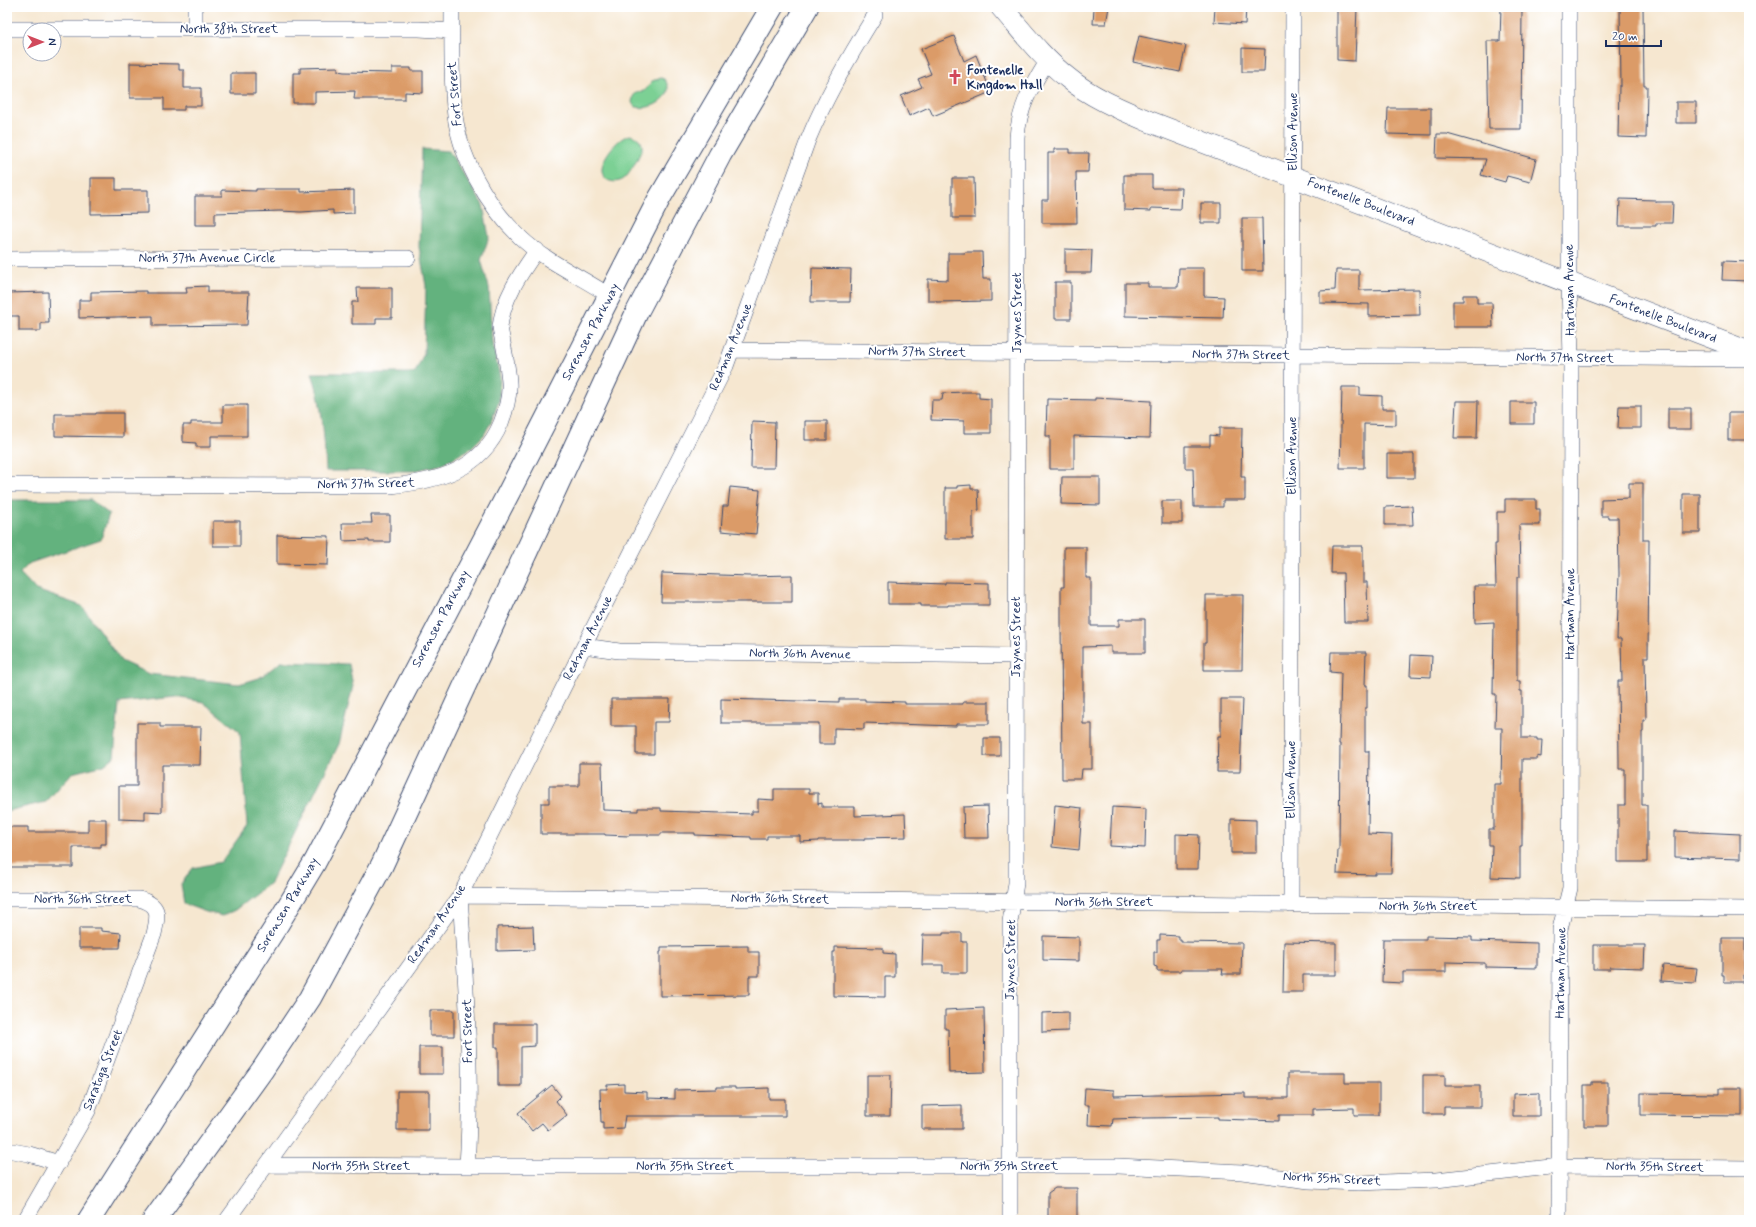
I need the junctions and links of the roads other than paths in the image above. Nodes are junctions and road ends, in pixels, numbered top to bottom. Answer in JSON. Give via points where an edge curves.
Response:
{"nodes":[{"id":1,"x":195,"y":7,"type":"edge"},
{"id":2,"x":452,"y":7,"type":"edge"},
{"id":3,"x":772,"y":7,"type":"edge"},
{"id":4,"x":807,"y":7,"type":"edge"},
{"id":5,"x":1001,"y":7,"type":"edge"},
{"id":6,"x":1293,"y":7,"type":"edge"},
{"id":7,"x":1569,"y":7,"type":"edge"},
{"id":8,"x":875,"y":15,"type":"dead end"},
{"id":9,"x":195,"y":29,"type":"junction"},
{"id":10,"x":7,"y":30,"type":"edge"},
{"id":11,"x":452,"y":31,"type":"junction"},
{"id":12,"x":1048,"y":60,"type":"junction"},
{"id":13,"x":1293,"y":176,"type":"junction"},
{"id":14,"x":537,"y":250,"type":"junction"},
{"id":15,"x":408,"y":258,"type":"dead end"},
{"id":16,"x":7,"y":259,"type":"edge"},
{"id":17,"x":1569,"y":283,"type":"junction"},
{"id":18,"x":610,"y":296,"type":"junction"},
{"id":19,"x":732,"y":350,"type":"junction"},
{"id":20,"x":1749,"y":352,"type":"edge"},
{"id":21,"x":1017,"y":353,"type":"junction"},
{"id":22,"x":1292,"y":356,"type":"junction"},
{"id":23,"x":1571,"y":358,"type":"junction"},
{"id":24,"x":1749,"y":359,"type":"edge"},
{"id":25,"x":613,"y":363,"type":"junction"},
{"id":26,"x":7,"y":485,"type":"edge"},
{"id":27,"x":584,"y":646,"type":"junction"},
{"id":28,"x":1016,"y":656,"type":"junction"},
{"id":29,"x":460,"y":896,"type":"junction"},
{"id":30,"x":7,"y":898,"type":"edge"},
{"id":31,"x":1013,"y":902,"type":"junction"},
{"id":32,"x":1291,"y":905,"type":"junction"},
{"id":33,"x":1565,"y":907,"type":"junction"},
{"id":34,"x":156,"y":909,"type":"joint"},
{"id":35,"x":1749,"y":909,"type":"edge"},
{"id":36,"x":7,"y":1150,"type":"edge"},
{"id":37,"x":59,"y":1163,"type":"junction"},
{"id":38,"x":267,"y":1164,"type":"junction"},
{"id":39,"x":468,"y":1166,"type":"junction"},
{"id":40,"x":1010,"y":1166,"type":"junction"},
{"id":41,"x":1559,"y":1166,"type":"junction"},
{"id":42,"x":1749,"y":1168,"type":"edge"},
{"id":43,"x":25,"y":1220,"type":"edge"},
{"id":44,"x":89,"y":1220,"type":"edge"},
{"id":45,"x":154,"y":1220,"type":"edge"},
{"id":46,"x":227,"y":1220,"type":"edge"},
{"id":47,"x":1010,"y":1220,"type":"edge"},
{"id":48,"x":1559,"y":1220,"type":"edge"}],
"edges":[{"from":1,"to":9,"type":"street"},
{"from":2,"to":11,"type":"street","name":"Fort Street"},
{"from":3,"to":18,"type":"main road","name":"Sorensen Parkway","via":[[659,199]]},
{"from":4,"to":25,"type":"main road","via":[[720,155]]},
{"from":5,"to":12,"type":"main road","name":"Fontenelle Boulevard"},
{"from":6,"to":13,"type":"street","name":"Ellison Avenue"},
{"from":7,"to":17,"type":"street","name":"Hartman Avenue"},
{"from":8,"to":19,"type":"street","name":"Redman Avenue","via":[[843,66],[819,114]]},
{"from":9,"to":10,"type":"street","name":"North 38th Street"},
{"from":9,"to":11,"type":"street","name":"North 38th Street"},
{"from":11,"to":14,"type":"street","name":"Fort Street","via":[[454,108],[465,154],[478,182],[495,208],[521,238]]},
{"from":12,"to":13,"type":"main road","name":"Fontenelle Boulevard","via":[[1068,78],[1116,107],[1148,122]]},
{"from":12,"to":21,"type":"street","name":"Jaynes Street","via":[[1027,95],[1018,125]]},
{"from":13,"to":17,"type":"main road","name":"Fontenelle Boulevard"},
{"from":13,"to":22,"type":"street","name":"Ellison Avenue"},
{"from":14,"to":18,"type":"street"},
{"from":14,"to":26,"type":"street","name":"North 37th Street","via":[[507,301],[501,318],[500,327],[509,382],[505,412],[490,444],[474,460],[458,470],[420,483],[391,486]]},
{"from":15,"to":16,"type":"street","name":"North 37th Avenue Circle"},
{"from":17,"to":20,"type":"main road","name":"Fontenelle Boulevard"},
{"from":17,"to":23,"type":"street","name":"Hartman Avenue"},
{"from":18,"to":25,"type":"main road","via":[[621,316]]},
{"from":18,"to":44,"type":"main road","name":"Sorensen Parkway","via":[[315,862],[277,926]]},
{"from":19,"to":21,"type":"street","name":"North 37th Street"},
{"from":19,"to":27,"type":"street","name":"Redman Avenue"},
{"from":21,"to":22,"type":"street","name":"North 37th Street"},
{"from":21,"to":28,"type":"street","name":"Jaynes Street"},
{"from":22,"to":23,"type":"street","name":"North 37th Street"},
{"from":22,"to":32,"type":"street","name":"Ellison Avenue"},
{"from":23,"to":24,"type":"street","name":"North 37th Street"},
{"from":23,"to":33,"type":"street","name":"Hartman Avenue","via":[[1570,888]]},
{"from":25,"to":45,"type":"main road","via":[[382,865],[310,998],[263,1069]]},
{"from":27,"to":28,"type":"street","name":"North 36th Avenue","via":[[619,651]]},
{"from":27,"to":29,"type":"street","name":"Redman Avenue"},
{"from":28,"to":31,"type":"street","name":"Jaynes Street","via":[[1016,883]]},
{"from":29,"to":31,"type":"street","name":"North 36th Street"},
{"from":29,"to":38,"type":"street","name":"Redman Avenue"},
{"from":29,"to":39,"type":"street","name":"Fort Street","via":[[468,1006]]},
{"from":30,"to":34,"type":"street","name":"North 36th Street","via":[[139,899]]},
{"from":31,"to":32,"type":"street","name":"North 36th Street"},
{"from":31,"to":40,"type":"street","name":"Jaynes Street","via":[[1010,922]]},
{"from":32,"to":33,"type":"street","name":"North 36th Street"},
{"from":33,"to":35,"type":"street","name":"North 36th Street"},
{"from":33,"to":41,"type":"street","name":"Hartman Avenue","via":[[1560,929]]},
{"from":34,"to":37,"type":"street","name":"Saratoga Street","via":[[154,934],[104,1072],[88,1111]]},
{"from":36,"to":37,"type":"street"},
{"from":37,"to":43,"type":"street","name":"Saratoga Street"},
{"from":38,"to":39,"type":"street","name":"North 35th Street"},
{"from":38,"to":46,"type":"street","name":"Redman Avenue"},
{"from":39,"to":40,"type":"street","name":"North 35th Street"},
{"from":40,"to":41,"type":"street","name":"North 35th Street","via":[[1186,1169],[1359,1183],[1436,1180]]},
{"from":40,"to":47,"type":"street","name":"Jaynes Street"},
{"from":41,"to":42,"type":"street","name":"North 35th Street"},
{"from":41,"to":48,"type":"street","name":"Hartman Avenue"}]}
